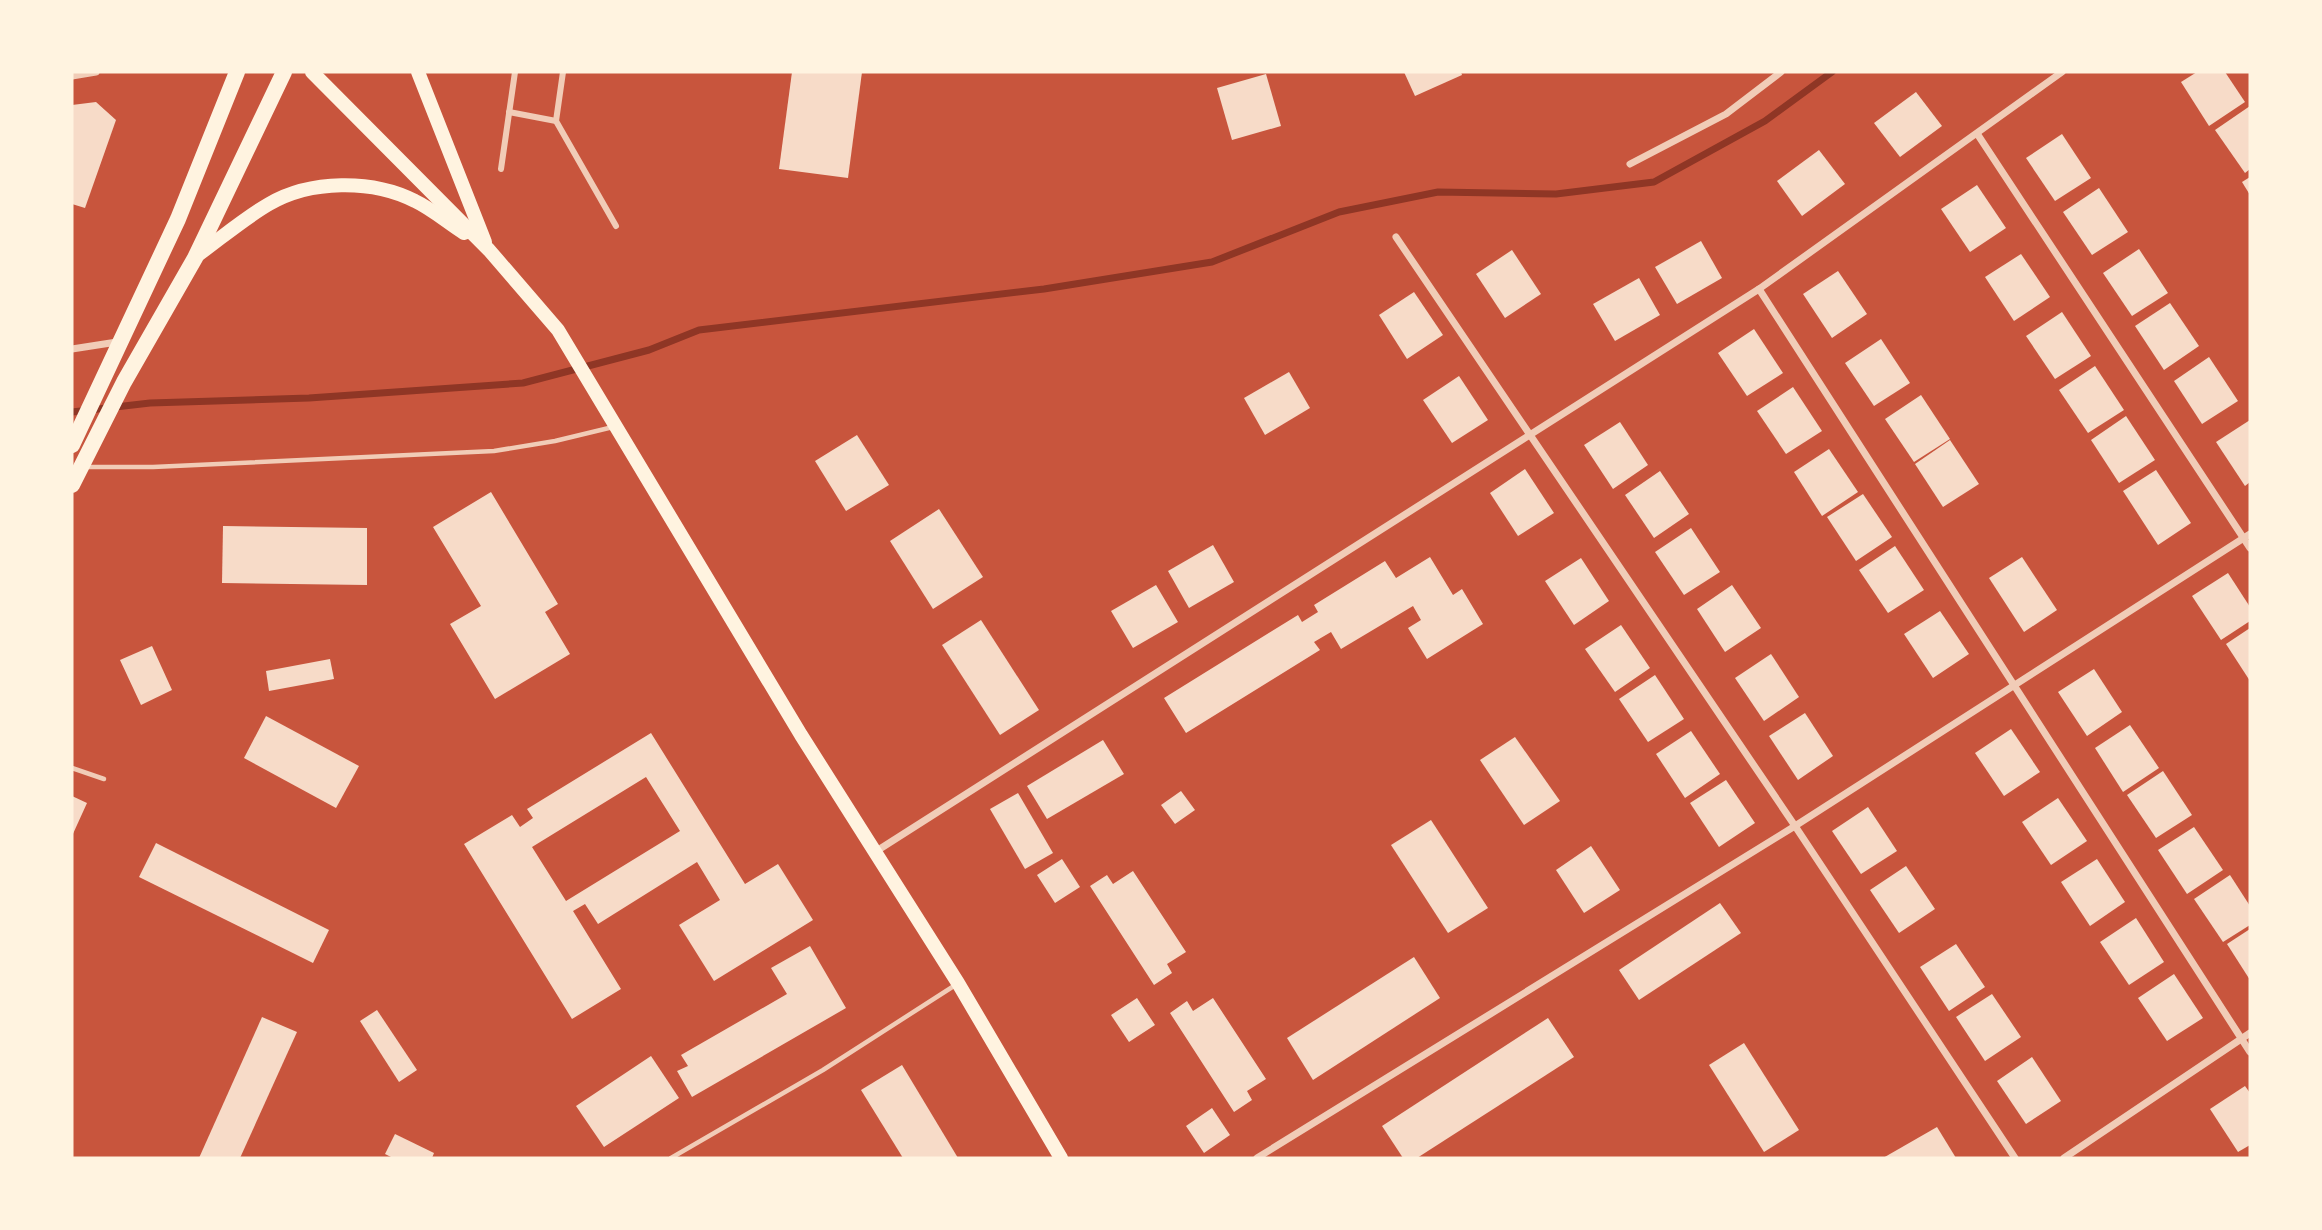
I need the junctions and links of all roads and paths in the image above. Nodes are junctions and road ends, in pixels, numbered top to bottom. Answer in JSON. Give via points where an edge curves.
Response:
{"nodes":[{"id":1,"x":96,"y":72,"type":"edge"},
{"id":2,"x":237,"y":72,"type":"edge"},
{"id":3,"x":284,"y":72,"type":"edge"},
{"id":4,"x":312,"y":72,"type":"edge"},
{"id":5,"x":418,"y":72,"type":"edge"},
{"id":6,"x":515,"y":72,"type":"edge"},
{"id":7,"x":563,"y":72,"type":"edge"},
{"id":8,"x":1781,"y":72,"type":"edge"},
{"id":9,"x":2062,"y":72,"type":"edge"},
{"id":10,"x":72,"y":76,"type":"edge"},
{"id":11,"x":509,"y":113,"type":"junction"},
{"id":12,"x":556,"y":121,"type":"junction"},
{"id":13,"x":1978,"y":135,"type":"junction"},
{"id":14,"x":1630,"y":164,"type":"dead end"},
{"id":15,"x":500,"y":169,"type":"dead end"},
{"id":16,"x":616,"y":226,"type":"dead end"},
{"id":17,"x":1396,"y":237,"type":"dead end"},
{"id":18,"x":489,"y":250,"type":"junction"},
{"id":19,"x":195,"y":258,"type":"junction"},
{"id":20,"x":1759,"y":289,"type":"junction"},
{"id":21,"x":122,"y":342,"type":"junction"},
{"id":22,"x":72,"y":349,"type":"edge"},
{"id":23,"x":614,"y":427,"type":"junction"},
{"id":24,"x":1531,"y":437,"type":"junction"},
{"id":25,"x":75,"y":438,"type":"edge"},
{"id":26,"x":81,"y":468,"type":"junction"},
{"id":27,"x":72,"y":485,"type":"edge"},
{"id":28,"x":2247,"y":536,"type":"edge"},
{"id":29,"x":2250,"y":548,"type":"edge"},
{"id":30,"x":2013,"y":688,"type":"junction"},
{"id":31,"x":72,"y":768,"type":"edge"},
{"id":32,"x":104,"y":779,"type":"dead end"},
{"id":33,"x":1795,"y":826,"type":"junction"},
{"id":34,"x":875,"y":852,"type":"junction"},
{"id":35,"x":958,"y":983,"type":"junction"},
{"id":36,"x":2250,"y":1033,"type":"edge"},
{"id":37,"x":2241,"y":1039,"type":"junction"},
{"id":38,"x":2250,"y":1052,"type":"edge"},
{"id":39,"x":671,"y":1158,"type":"edge"},
{"id":40,"x":1061,"y":1158,"type":"edge"},
{"id":41,"x":1257,"y":1158,"type":"edge"},
{"id":42,"x":2015,"y":1158,"type":"edge"},
{"id":43,"x":2064,"y":1158,"type":"edge"}],
"edges":[{"from":1,"to":10,"type":"street"},
{"from":2,"to":21,"type":"main road"},
{"from":3,"to":19,"type":"main road"},
{"from":4,"to":18,"type":"main road"},
{"from":5,"to":18,"type":"main road"},
{"from":6,"to":11,"type":"street"},
{"from":7,"to":12,"type":"street"},
{"from":8,"to":14,"type":"street","via":[[1726,114]]},
{"from":9,"to":13,"type":"street"},
{"from":11,"to":12,"type":"street"},
{"from":11,"to":15,"type":"street"},
{"from":12,"to":16,"type":"street"},
{"from":13,"to":20,"type":"street"},
{"from":13,"to":28,"type":"street"},
{"from":17,"to":24,"type":"street"},
{"from":18,"to":19,"type":"main road","via":[[414,200],[352,186],[293,192]]},
{"from":18,"to":23,"type":"main road","via":[[558,330]]},
{"from":19,"to":26,"type":"main road"},
{"from":20,"to":24,"type":"street"},
{"from":20,"to":30,"type":"street"},
{"from":21,"to":22,"type":"street"},
{"from":21,"to":25,"type":"main road"},
{"from":23,"to":26,"type":"lane","via":[[494,451]]},
{"from":23,"to":34,"type":"main road"},
{"from":24,"to":33,"type":"street"},
{"from":24,"to":34,"type":"street"},
{"from":26,"to":27,"type":"main road"},
{"from":28,"to":29,"type":"street"},
{"from":28,"to":30,"type":"street"},
{"from":30,"to":33,"type":"street"},
{"from":30,"to":37,"type":"street"},
{"from":31,"to":32,"type":"lane"},
{"from":33,"to":41,"type":"street"},
{"from":33,"to":42,"type":"street"},
{"from":34,"to":35,"type":"main road"},
{"from":35,"to":39,"type":"lane","via":[[823,1070]]},
{"from":35,"to":40,"type":"main road"},
{"from":36,"to":37,"type":"street"},
{"from":37,"to":38,"type":"street"},
{"from":37,"to":43,"type":"street"}]}
